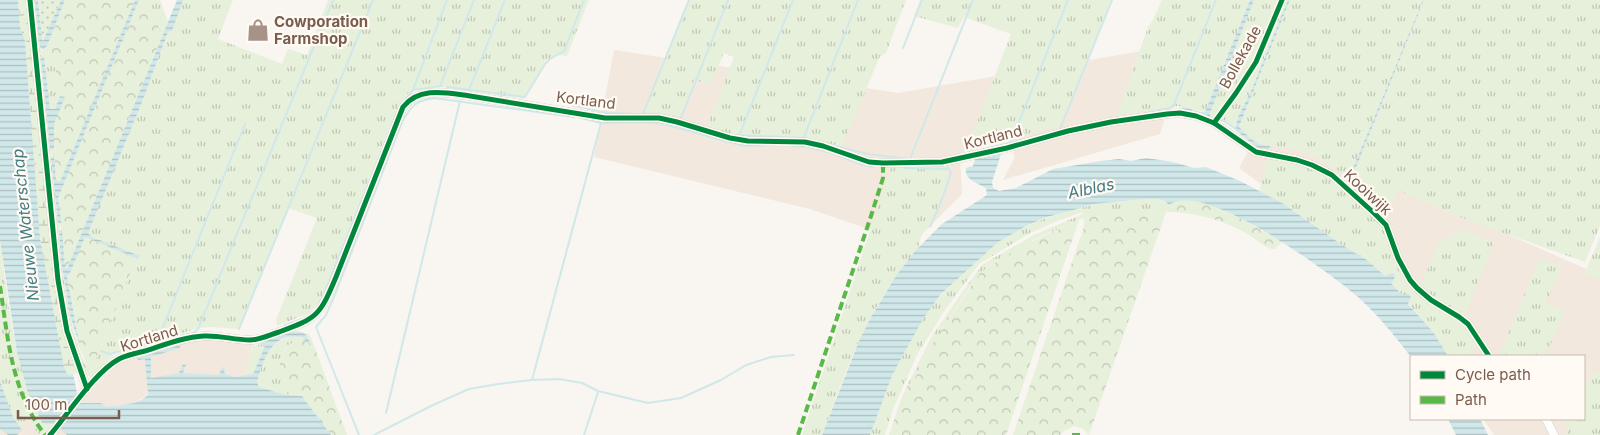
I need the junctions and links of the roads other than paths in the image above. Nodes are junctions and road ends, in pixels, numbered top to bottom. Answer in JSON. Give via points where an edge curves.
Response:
{"nodes":[{"id":1,"x":30,"y":0,"type":"edge"},
{"id":2,"x":1231,"y":134,"type":"joint"},
{"id":3,"x":1488,"y":355,"type":"edge"},
{"id":4,"x":87,"y":389,"type":"junction"},
{"id":5,"x":1546,"y":420,"type":"edge"},
{"id":6,"x":52,"y":432,"type":"edge"},
{"id":7,"x":1554,"y":435,"type":"edge"}],
"edges":[{"from":1,"to":4,"type":"street","via":[[58,280],[67,331]]},
{"from":2,"to":3,"type":"street","name":"Kooiwijk","via":[[1256,152],[1286,157],[1332,175],[1386,225],[1398,258],[1414,284],[1431,300],[1468,324]]},
{"from":2,"to":4,"type":"street","name":"Kortland","via":[[1196,116],[1167,114],[1068,131],[942,162],[883,163],[868,162],[805,142],[730,138],[658,118],[604,118],[473,96],[428,93],[408,100],[403,107],[333,285],[313,317],[261,339],[201,336],[120,358]]},
{"from":4,"to":6,"type":"street","name":"Kortland"},
{"from":5,"to":7,"type":"street"}]}
